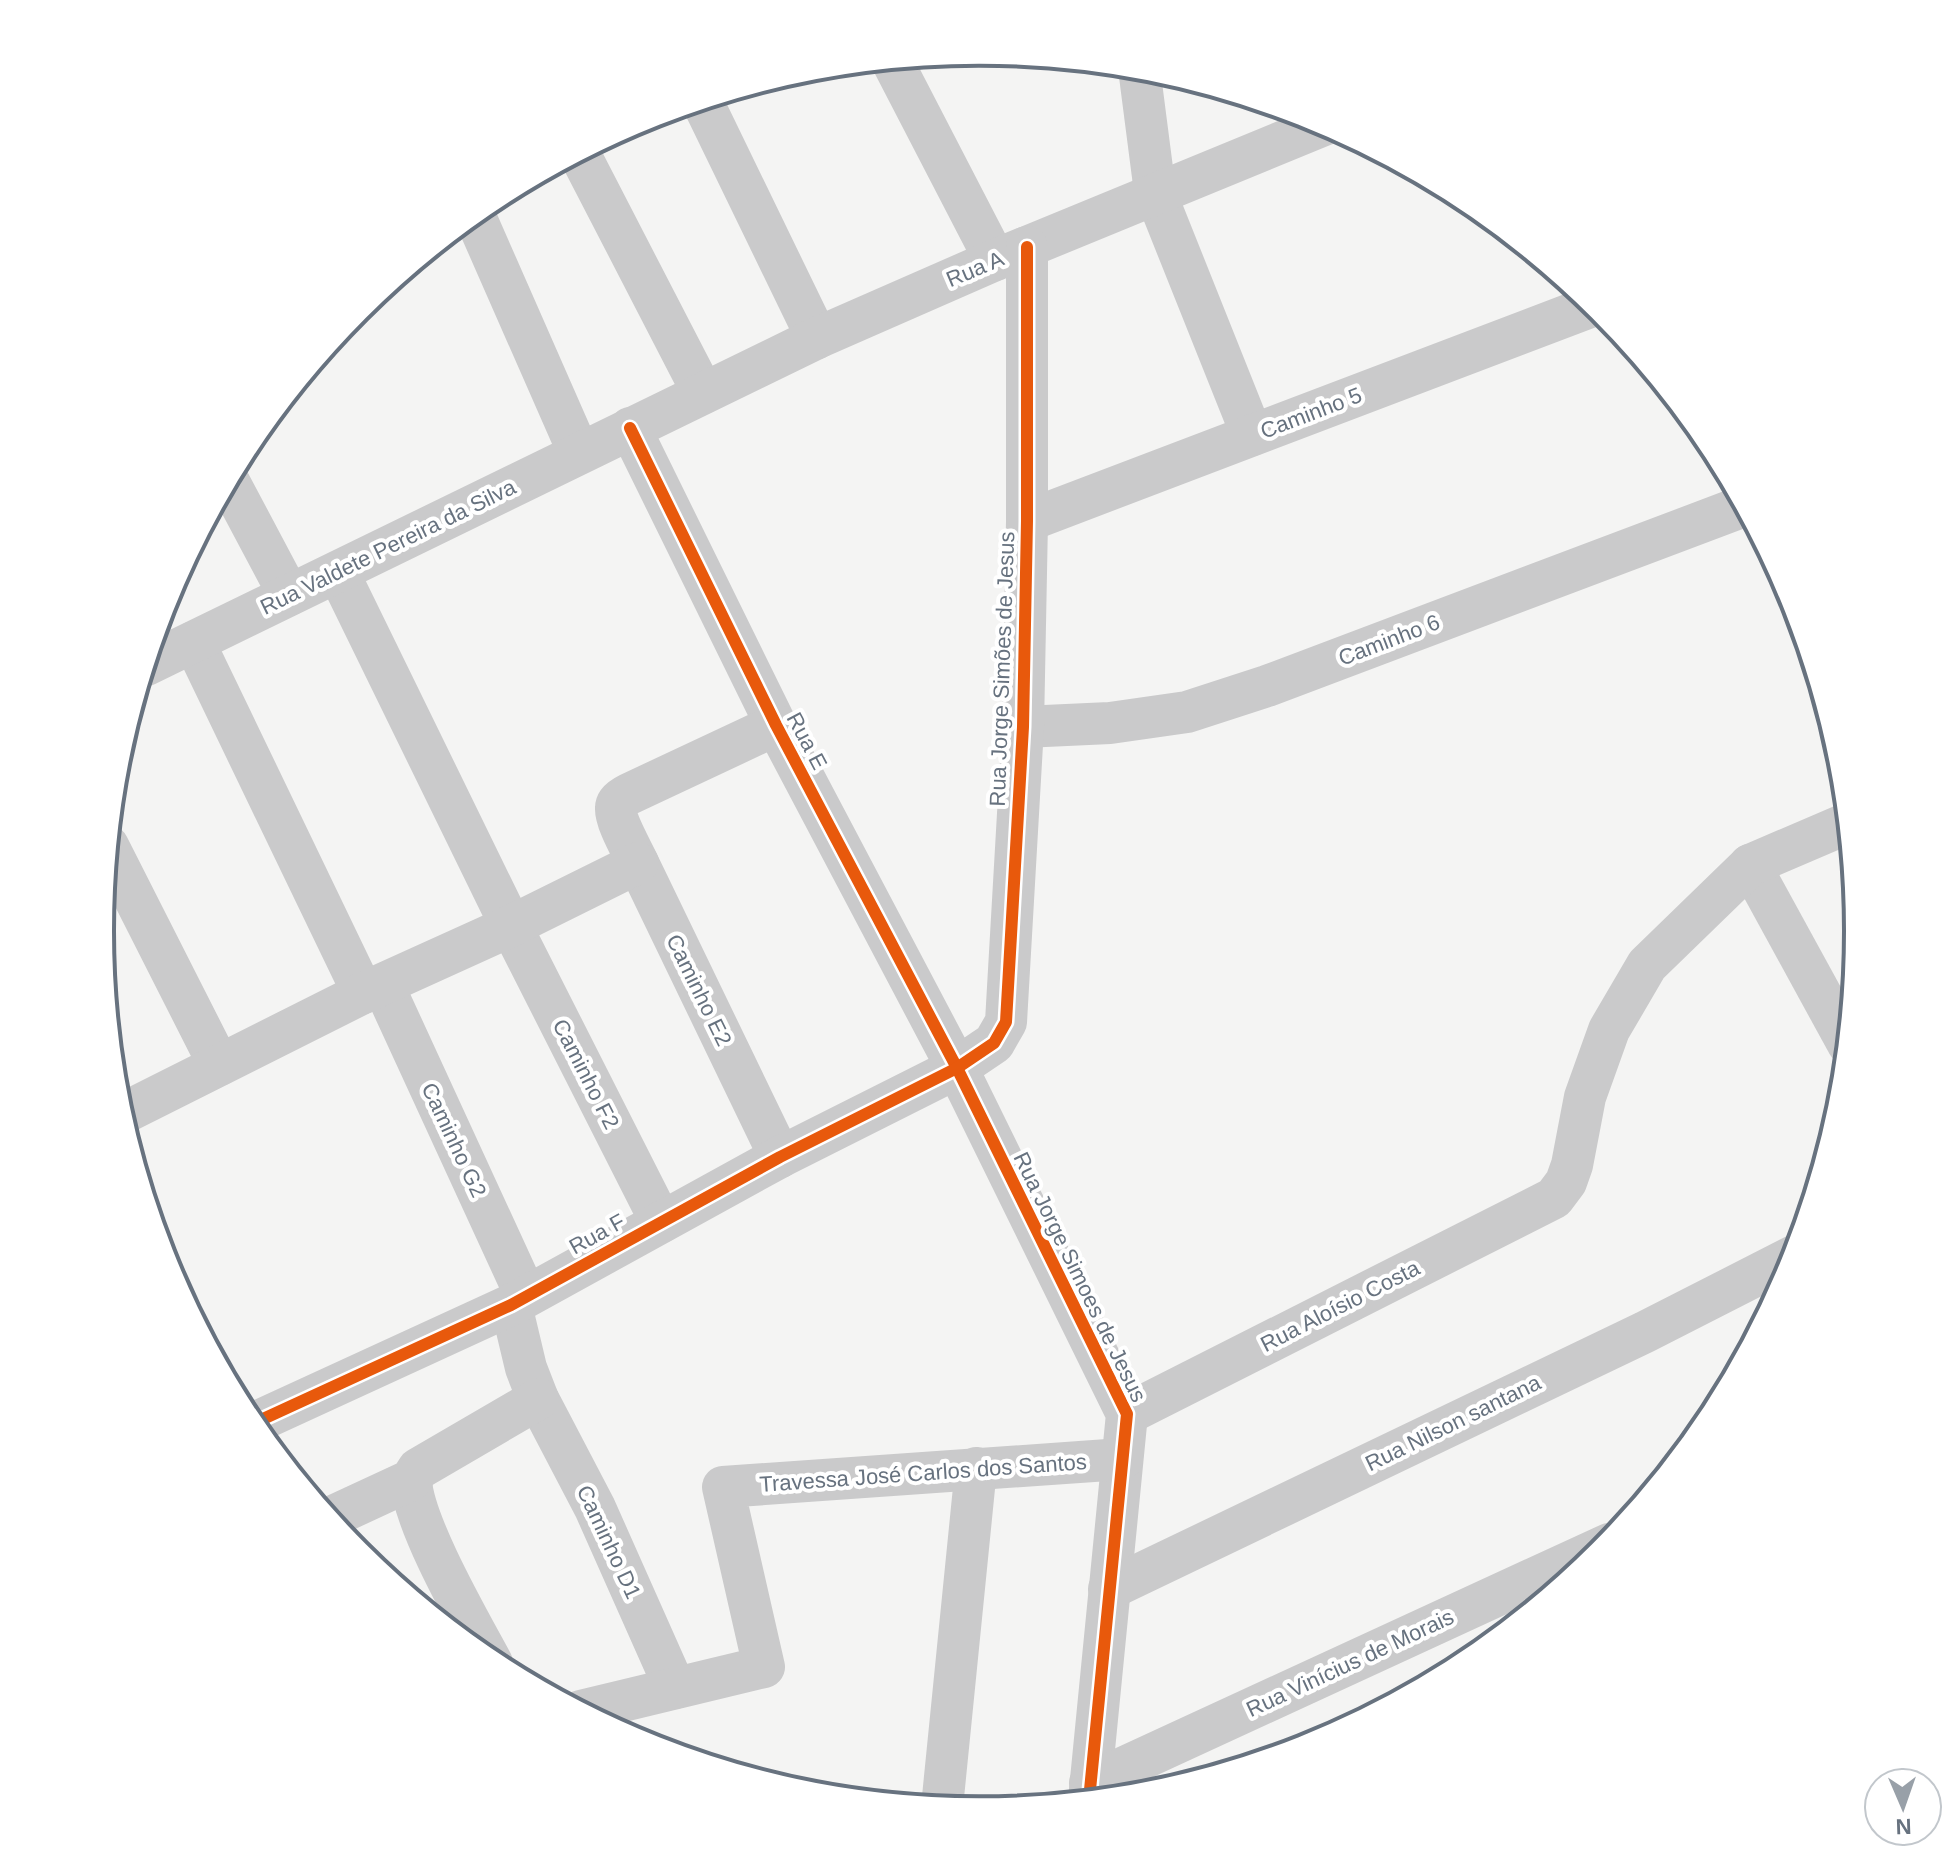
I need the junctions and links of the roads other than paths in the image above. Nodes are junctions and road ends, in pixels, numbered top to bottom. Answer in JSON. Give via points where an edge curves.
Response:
{"nodes":[{"id":1,"x":898,"y":70,"type":"edge"},
{"id":2,"x":1141,"y":82,"type":"edge"},
{"id":3,"x":706,"y":110,"type":"edge"},
{"id":4,"x":1308,"y":131,"type":"edge"},
{"id":5,"x":584,"y":162,"type":"edge"},
{"id":6,"x":1155,"y":192,"type":"junction"},
{"id":7,"x":479,"y":226,"type":"edge"},
{"id":8,"x":1011,"y":253,"type":"junction"},
{"id":9,"x":1582,"y":310,"type":"edge"},
{"id":10,"x":817,"y":338,"type":"junction"},
{"id":11,"x":703,"y":393,"type":"junction"},
{"id":12,"x":630,"y":428,"type":"junction"},
{"id":13,"x":1252,"y":435,"type":"junction"},
{"id":14,"x":579,"y":453,"type":"junction"},
{"id":15,"x":234,"y":492,"type":"edge"},
{"id":16,"x":1735,"y":510,"type":"edge"},
{"id":17,"x":1027,"y":521,"type":"junction"},
{"id":18,"x":338,"y":572,"type":"junction"},
{"id":19,"x":289,"y":595,"type":"junction"},
{"id":20,"x":194,"y":642,"type":"junction"},
{"id":21,"x":158,"y":659,"type":"edge"},
{"id":22,"x":776,"y":725,"type":"junction"},
{"id":23,"x":1023,"y":727,"type":"junction"},
{"id":24,"x":1839,"y":827,"type":"edge"},
{"id":25,"x":638,"y":863,"type":"junction"},
{"id":26,"x":117,"y":864,"type":"edge"},
{"id":27,"x":1750,"y":865,"type":"junction"},
{"id":28,"x":511,"y":926,"type":"junction"},
{"id":29,"x":373,"y":989,"type":"junction"},
{"id":30,"x":1839,"y":1028,"type":"edge"},
{"id":31,"x":219,"y":1065,"type":"junction"},
{"id":32,"x":957,"y":1068,"type":"junction"},
{"id":33,"x":133,"y":1109,"type":"edge"},
{"id":34,"x":780,"y":1157,"type":"junction"},
{"id":35,"x":661,"y":1222,"type":"junction"},
{"id":36,"x":1779,"y":1264,"type":"edge"},
{"id":37,"x":518,"y":1300,"type":"junction"},
{"id":38,"x":538,"y":1399,"type":"junction"},
{"id":39,"x":1127,"y":1414,"type":"junction"},
{"id":40,"x":264,"y":1418,"type":"edge"},
{"id":41,"x":1122,"y":1459,"type":"junction"},
{"id":42,"x":976,"y":1468,"type":"junction"},
{"id":43,"x":411,"y":1480,"type":"junction"},
{"id":44,"x":339,"y":1513,"type":"edge"},
{"id":45,"x":1573,"y":1561,"type":"edge"},
{"id":46,"x":1109,"y":1589,"type":"junction"},
{"id":47,"x":479,"y":1637,"type":"edge"},
{"id":48,"x":675,"y":1688,"type":"junction"},
{"id":49,"x":596,"y":1707,"type":"edge"},
{"id":50,"x":1095,"y":1789,"type":"edge"},
{"id":51,"x":1090,"y":1790,"type":"edge"},
{"id":52,"x":943,"y":1796,"type":"edge"}],
"edges":[{"from":1,"to":8,"type":"street"},
{"from":2,"to":6,"type":"street"},
{"from":3,"to":10,"type":"street"},
{"from":4,"to":6,"type":"street","name":"Rua A"},
{"from":5,"to":11,"type":"street"},
{"from":6,"to":8,"type":"street","name":"Rua A"},
{"from":6,"to":13,"type":"street"},
{"from":7,"to":14,"type":"street"},
{"from":8,"to":10,"type":"street","name":"Rua A"},
{"from":8,"to":17,"type":"street","name":"Rua Jorge Simões de Jesus"},
{"from":9,"to":13,"type":"street","name":"Caminho 5"},
{"from":10,"to":11,"type":"street","name":"Rua A"},
{"from":11,"to":12,"type":"street","name":"Rua A"},
{"from":12,"to":14,"type":"street","name":"Rua Valdete Pereira da Silva"},
{"from":12,"to":22,"type":"street","name":"Rua E"},
{"from":13,"to":17,"type":"street","name":"Caminho 5"},
{"from":14,"to":18,"type":"street","name":"Rua Valdete Pereira da Silva"},
{"from":15,"to":19,"type":"street"},
{"from":16,"to":23,"type":"street","name":"Caminho 6","via":[[1187,712]]},
{"from":17,"to":23,"type":"street","name":"Rua Jorge Simões de Jesus"},
{"from":18,"to":19,"type":"street","name":"Rua Valdete Pereira da Silva"},
{"from":18,"to":28,"type":"street","name":"Caminho F2"},
{"from":19,"to":20,"type":"street","name":"Rua Valdete Pereira da Silva"},
{"from":20,"to":21,"type":"street","name":"Rua Valdete Pereira da Silva"},
{"from":20,"to":29,"type":"street","name":"Caminho G2"},
{"from":22,"to":25,"type":"street","name":"Caminho E2","via":[[619,800],[619,822]]},
{"from":22,"to":32,"type":"street","name":"Rua E"},
{"from":23,"to":32,"type":"street","name":"Rua Jorge Simões de Jesus","via":[[1006,1022],[994,1043]]},
{"from":24,"to":27,"type":"street"},
{"from":25,"to":28,"type":"street"},
{"from":25,"to":34,"type":"street","name":"Caminho E2"},
{"from":26,"to":31,"type":"street"},
{"from":27,"to":30,"type":"street"},
{"from":27,"to":39,"type":"street","name":"Rua Aloísio Costa","via":[[1647,965],[1609,1030],[1585,1097],[1572,1165],[1554,1198]]},
{"from":28,"to":29,"type":"street"},
{"from":28,"to":35,"type":"street","name":"Caminho F2"},
{"from":29,"to":31,"type":"street"},
{"from":29,"to":37,"type":"street","name":"Caminho G2"},
{"from":31,"to":33,"type":"street"},
{"from":32,"to":34,"type":"street","name":"Rua F"},
{"from":32,"to":39,"type":"street","name":"Rua Jorge Simoes de Jesus"},
{"from":34,"to":35,"type":"street","name":"Rua F"},
{"from":35,"to":37,"type":"street","name":"Rua F"},
{"from":36,"to":46,"type":"street","name":"Rua Nilson santana"},
{"from":37,"to":38,"type":"street","name":"Caminho G2","via":[[526,1368]]},
{"from":37,"to":40,"type":"street","name":"Rua F"},
{"from":38,"to":43,"type":"street","via":[[418,1469]]},
{"from":38,"to":48,"type":"street","name":"Caminho D1","via":[[595,1508]]},
{"from":39,"to":41,"type":"street","name":"Rua Jorge Simoes de Jesus"},
{"from":41,"to":42,"type":"street","name":"Travessa José Carlos dos Santos"},
{"from":41,"to":46,"type":"street","name":"Rua Jorge Simoes de Jesus"},
{"from":42,"to":48,"type":"street","name":"Travessa José Carlos dos Santos","via":[[723,1487],[764,1667]]},
{"from":42,"to":52,"type":"street"},
{"from":43,"to":44,"type":"street"},
{"from":43,"to":47,"type":"street","via":[[413,1499]]},
{"from":45,"to":50,"type":"street","name":"Rua Vinícius de Morais"},
{"from":46,"to":51,"type":"street","name":"Rua Jorge Simoes de Jesus"},
{"from":48,"to":49,"type":"street"}]}
